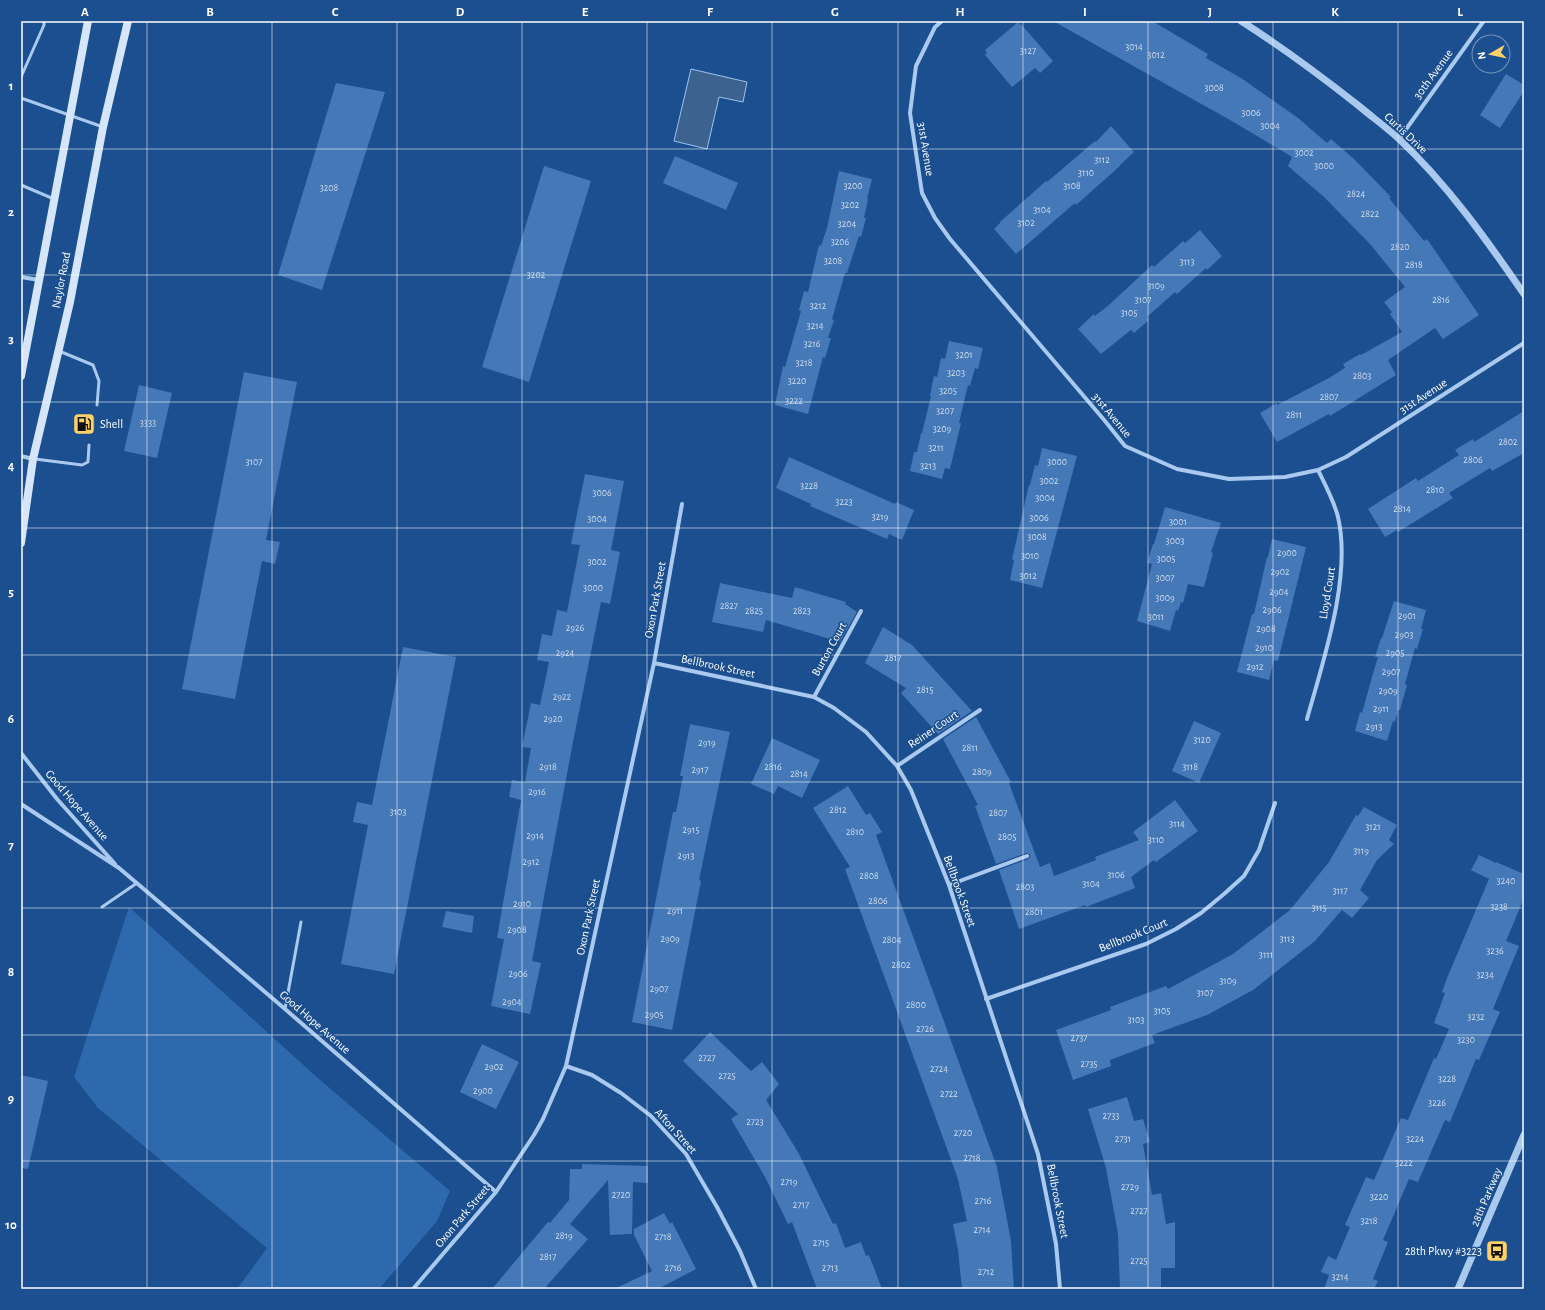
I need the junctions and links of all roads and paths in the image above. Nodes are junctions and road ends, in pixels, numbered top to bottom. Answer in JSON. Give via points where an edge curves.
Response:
{"nodes":[{"id":1,"x":44,"y":21,"type":"edge"},
{"id":2,"x":88,"y":21,"type":"edge"},
{"id":3,"x":128,"y":21,"type":"edge"},
{"id":4,"x":942,"y":21,"type":"edge"},
{"id":5,"x":1241,"y":21,"type":"edge"},
{"id":6,"x":1483,"y":22,"type":"edge"},
{"id":7,"x":21,"y":77,"type":"edge"},
{"id":8,"x":21,"y":98,"type":"edge"},
{"id":9,"x":70,"y":116,"type":"junction"},
{"id":10,"x":103,"y":127,"type":"junction"},
{"id":11,"x":1399,"y":138,"type":"junction"},
{"id":12,"x":21,"y":185,"type":"edge"},
{"id":13,"x":54,"y":199,"type":"junction"},
{"id":14,"x":21,"y":277,"type":"edge"},
{"id":15,"x":39,"y":280,"type":"junction"},
{"id":16,"x":1524,"y":294,"type":"edge"},
{"id":17,"x":1524,"y":343,"type":"edge"},
{"id":18,"x":58,"y":350,"type":"junction"},
{"id":19,"x":21,"y":376,"type":"edge"},
{"id":20,"x":97,"y":406,"type":"dead end"},
{"id":21,"x":89,"y":445,"type":"dead end"},
{"id":22,"x":21,"y":456,"type":"edge"},
{"id":23,"x":33,"y":459,"type":"junction"},
{"id":24,"x":1318,"y":470,"type":"junction"},
{"id":25,"x":682,"y":504,"type":"dead end"},
{"id":26,"x":21,"y":543,"type":"edge"},
{"id":27,"x":861,"y":611,"type":"dead end"},
{"id":28,"x":654,"y":663,"type":"junction"},
{"id":29,"x":814,"y":697,"type":"junction"},
{"id":30,"x":980,"y":710,"type":"dead end"},
{"id":31,"x":1307,"y":719,"type":"dead end"},
{"id":32,"x":21,"y":753,"type":"edge"},
{"id":33,"x":897,"y":766,"type":"junction"},
{"id":34,"x":21,"y":804,"type":"edge"},
{"id":35,"x":1275,"y":804,"type":"dead end"},
{"id":36,"x":1027,"y":856,"type":"dead end"},
{"id":37,"x":119,"y":868,"type":"junction"},
{"id":38,"x":137,"y":883,"type":"junction"},
{"id":39,"x":949,"y":885,"type":"junction"},
{"id":40,"x":102,"y":907,"type":"dead end"},
{"id":41,"x":301,"y":922,"type":"dead end"},
{"id":42,"x":986,"y":999,"type":"junction"},
{"id":43,"x":285,"y":1009,"type":"junction"},
{"id":44,"x":566,"y":1066,"type":"junction"},
{"id":45,"x":1524,"y":1135,"type":"edge"},
{"id":46,"x":496,"y":1192,"type":"junction"},
{"id":47,"x":413,"y":1289,"type":"edge"},
{"id":48,"x":756,"y":1289,"type":"edge"},
{"id":49,"x":1060,"y":1289,"type":"edge"},
{"id":50,"x":1458,"y":1289,"type":"edge"}],
"edges":[{"from":1,"to":7,"type":"lane"},
{"from":2,"to":9,"type":"main road","name":"Naylor Road"},
{"from":3,"to":10,"type":"main road","name":"Naylor Road"},
{"from":4,"to":24,"type":"street","name":"31st Avenue","via":[[935,27],[916,66],[910,113],[922,193],[950,239],[1125,446],[1177,469],[1229,479],[1285,477]]},
{"from":5,"to":11,"type":"street","name":"Curtis Drive","via":[[1273,41]]},
{"from":6,"to":11,"type":"street","name":"30th Avenue"},
{"from":8,"to":9,"type":"lane"},
{"from":9,"to":10,"type":"lane"},
{"from":9,"to":13,"type":"main road","name":"Naylor Road"},
{"from":10,"to":18,"type":"main road","name":"Naylor Road","via":[[70,302]]},
{"from":11,"to":16,"type":"street","name":"Curtis Drive","via":[[1488,242]]},
{"from":12,"to":13,"type":"lane"},
{"from":13,"to":15,"type":"main road","name":"Naylor Road"},
{"from":14,"to":15,"type":"street"},
{"from":15,"to":19,"type":"main road","name":"Naylor Road"},
{"from":17,"to":24,"type":"street","name":"31st Avenue","via":[[1346,457]]},
{"from":18,"to":20,"type":"lane","via":[[93,365],[98,381]]},
{"from":18,"to":23,"type":"main road","name":"Naylor Road"},
{"from":21,"to":23,"type":"lane","via":[[88,462],[82,465]]},
{"from":22,"to":23,"type":"street"},
{"from":23,"to":26,"type":"main road","name":"Naylor Road"},
{"from":24,"to":31,"type":"street","name":"Lloyd Court","via":[[1332,498],[1342,546],[1337,603]]},
{"from":25,"to":28,"type":"street","name":"Oxon Park Street"},
{"from":27,"to":29,"type":"street","name":"Burton Court"},
{"from":28,"to":29,"type":"street","name":"Bellbrook Street"},
{"from":28,"to":44,"type":"street","name":"Oxon Park Street"},
{"from":29,"to":33,"type":"street","name":"Bellbrook Street","via":[[834,708],[866,732]]},
{"from":30,"to":33,"type":"street","name":"Reiner Court"},
{"from":32,"to":37,"type":"street","name":"Good Hope Avenue","via":[[57,799]]},
{"from":33,"to":39,"type":"street","name":"Bellbrook Street","via":[[911,790]]},
{"from":34,"to":37,"type":"street","name":"Good Hope Avenue"},
{"from":35,"to":42,"type":"street","name":"Bellbrook Court","via":[[1259,850],[1244,876],[1201,913],[1146,944]]},
{"from":36,"to":39,"type":"street"},
{"from":37,"to":38,"type":"street","name":"Good Hope Avenue"},
{"from":38,"to":40,"type":"lane"},
{"from":38,"to":43,"type":"street","name":"Good Hope Avenue"},
{"from":39,"to":42,"type":"street","name":"Bellbrook Street"},
{"from":41,"to":43,"type":"lane"},
{"from":42,"to":49,"type":"street","name":"Bellbrook Street","via":[[1038,1154],[1056,1244]]},
{"from":43,"to":46,"type":"street","name":"Good Hope Avenue"},
{"from":44,"to":46,"type":"street","name":"Oxon Park Street","via":[[543,1119]]},
{"from":44,"to":48,"type":"street","name":"Afton Street","via":[[592,1075],[621,1093],[651,1116],[686,1154],[718,1207]]},
{"from":45,"to":50,"type":"street","name":"28th Parkway"},
{"from":46,"to":47,"type":"street","name":"Oxon Park Street"}]}
